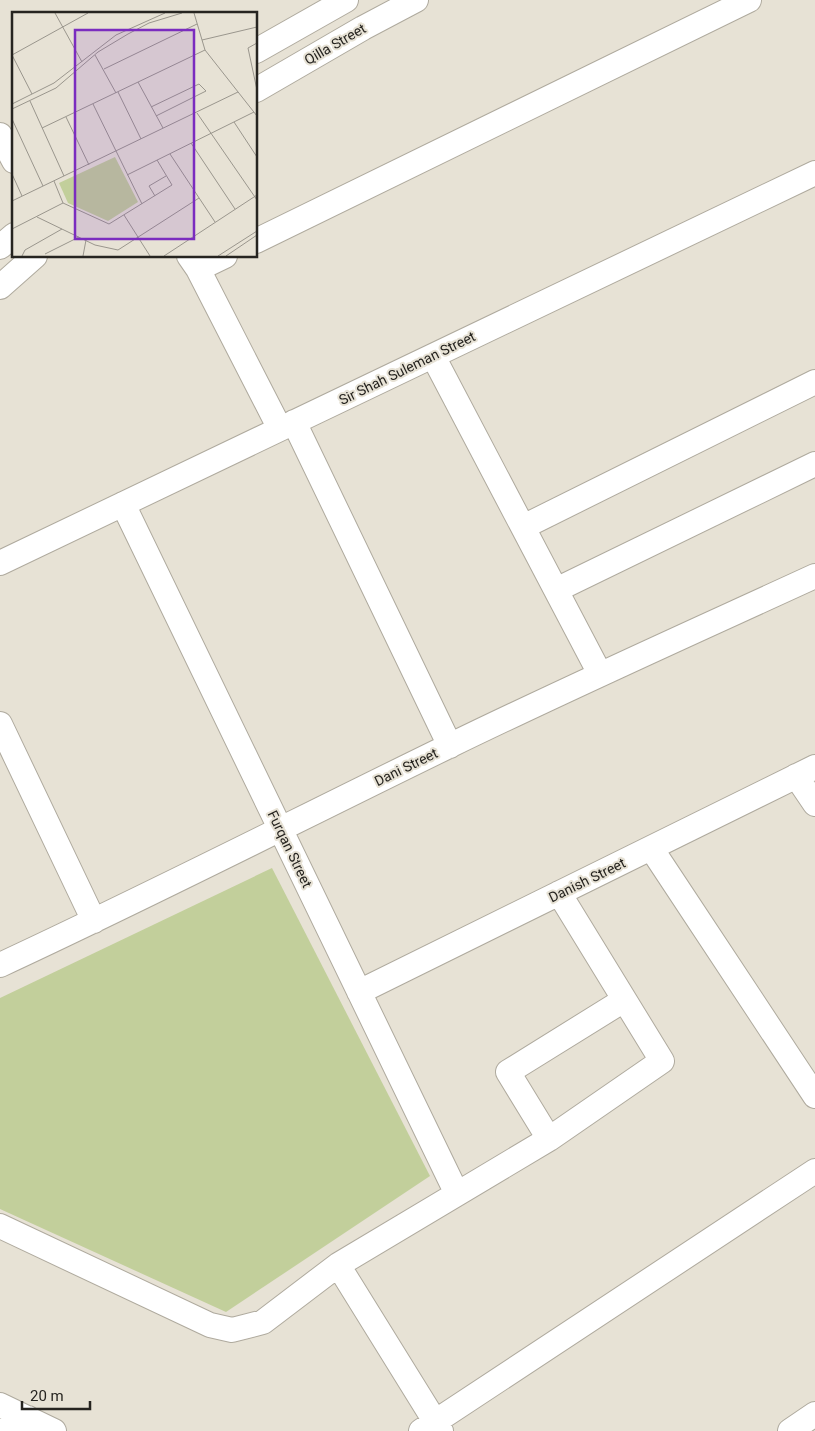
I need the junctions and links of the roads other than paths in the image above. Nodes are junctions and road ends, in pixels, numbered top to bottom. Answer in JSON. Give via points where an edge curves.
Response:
{"nodes":[{"id":1,"x":346,"y":0,"type":"edge"},
{"id":2,"x":416,"y":0,"type":"edge"},
{"id":3,"x":749,"y":0,"type":"edge"},
{"id":4,"x":258,"y":50,"type":"edge"},
{"id":5,"x":258,"y":89,"type":"edge"},
{"id":6,"x":0,"y":135,"type":"edge"},
{"id":7,"x":12,"y":157,"type":"edge"},
{"id":8,"x":815,"y":173,"type":"edge"},
{"id":9,"x":12,"y":237,"type":"edge"},
{"id":10,"x":258,"y":240,"type":"edge"},
{"id":11,"x":0,"y":247,"type":"edge"},
{"id":12,"x":33,"y":258,"type":"edge"},
{"id":13,"x":216,"y":258,"type":"edge"},
{"id":14,"x":193,"y":263,"type":"edge"},
{"id":15,"x":0,"y":287,"type":"edge"},
{"id":16,"x":433,"y":356,"type":"junction"},
{"id":17,"x":815,"y":382,"type":"edge"},
{"id":18,"x":287,"y":426,"type":"junction"},
{"id":19,"x":815,"y":464,"type":"edge"},
{"id":20,"x":123,"y":504,"type":"junction"},
{"id":21,"x":523,"y":528,"type":"junction"},
{"id":22,"x":0,"y":563,"type":"edge"},
{"id":23,"x":815,"y":576,"type":"edge"},
{"id":24,"x":556,"y":590,"type":"junction"},
{"id":25,"x":600,"y":674,"type":"junction"},
{"id":26,"x":0,"y":724,"type":"edge"},
{"id":27,"x":450,"y":746,"type":"junction"},
{"id":28,"x":806,"y":772,"type":"edge"},
{"id":29,"x":815,"y":804,"type":"edge"},
{"id":30,"x":280,"y":829,"type":"junction"},
{"id":31,"x":651,"y":848,"type":"junction"},
{"id":32,"x":559,"y":893,"type":"junction"},
{"id":33,"x":94,"y":921,"type":"junction"},
{"id":34,"x":0,"y":965,"type":"edge"},
{"id":35,"x":359,"y":992,"type":"junction"},
{"id":36,"x":624,"y":1000,"type":"junction"},
{"id":37,"x":815,"y":1096,"type":"edge"},
{"id":38,"x":548,"y":1139,"type":"junction"},
{"id":39,"x":815,"y":1171,"type":"edge"},
{"id":40,"x":456,"y":1194,"type":"junction"},
{"id":41,"x":0,"y":1226,"type":"edge"},
{"id":42,"x":338,"y":1265,"type":"junction"},
{"id":43,"x":0,"y":1405,"type":"edge"},
{"id":44,"x":815,"y":1414,"type":"edge"},
{"id":45,"x":28,"y":1418,"type":"junction"},
{"id":46,"x":432,"y":1428,"type":"edge"},
{"id":47,"x":3,"y":1431,"type":"edge"},
{"id":48,"x":54,"y":1431,"type":"edge"},
{"id":49,"x":790,"y":1431,"type":"edge"}],
"edges":[{"from":1,"to":4,"type":"street"},
{"from":2,"to":5,"type":"street","name":"Qilla Street"},
{"from":3,"to":10,"type":"street"},
{"from":6,"to":7,"type":"street"},
{"from":8,"to":16,"type":"street","name":"Sir Shah Suleman Street"},
{"from":9,"to":11,"type":"street"},
{"from":12,"to":15,"type":"street"},
{"from":13,"to":14,"type":"street"},
{"from":14,"to":18,"type":"street"},
{"from":16,"to":18,"type":"street","name":"Sir Shah Suleman Street"},
{"from":16,"to":21,"type":"street"},
{"from":17,"to":21,"type":"street"},
{"from":18,"to":20,"type":"street","name":"Sir Shah Suleman Street"},
{"from":18,"to":27,"type":"street"},
{"from":19,"to":24,"type":"street"},
{"from":20,"to":22,"type":"street","name":"Sir Shah Suleman Street"},
{"from":20,"to":30,"type":"street","name":"Furqan Street"},
{"from":21,"to":24,"type":"street"},
{"from":23,"to":25,"type":"street","name":"Dani Street"},
{"from":24,"to":25,"type":"street"},
{"from":25,"to":27,"type":"street","name":"Dani Street"},
{"from":26,"to":33,"type":"street"},
{"from":27,"to":30,"type":"street","name":"Dani Street"},
{"from":28,"to":29,"type":"street"},
{"from":28,"to":31,"type":"street","name":"Danish Street"},
{"from":30,"to":33,"type":"street","name":"Dani Street"},
{"from":30,"to":35,"type":"street","name":"Furqan Street"},
{"from":31,"to":32,"type":"street","name":"Danish Street"},
{"from":31,"to":37,"type":"street"},
{"from":32,"to":35,"type":"street","name":"Danish Street"},
{"from":32,"to":36,"type":"street"},
{"from":33,"to":34,"type":"street","name":"Dani Street"},
{"from":35,"to":40,"type":"street","name":"Furqan Street"},
{"from":36,"to":38,"type":"street","via":[[662,1061]]},
{"from":36,"to":38,"type":"street","via":[[508,1072]]},
{"from":38,"to":40,"type":"street"},
{"from":39,"to":46,"type":"street"},
{"from":40,"to":42,"type":"street"},
{"from":41,"to":42,"type":"street","via":[[210,1325],[232,1330],[263,1322]]},
{"from":42,"to":46,"type":"street"},
{"from":43,"to":45,"type":"street"},
{"from":44,"to":49,"type":"street"},
{"from":45,"to":47,"type":"street"},
{"from":45,"to":48,"type":"street"}]}
